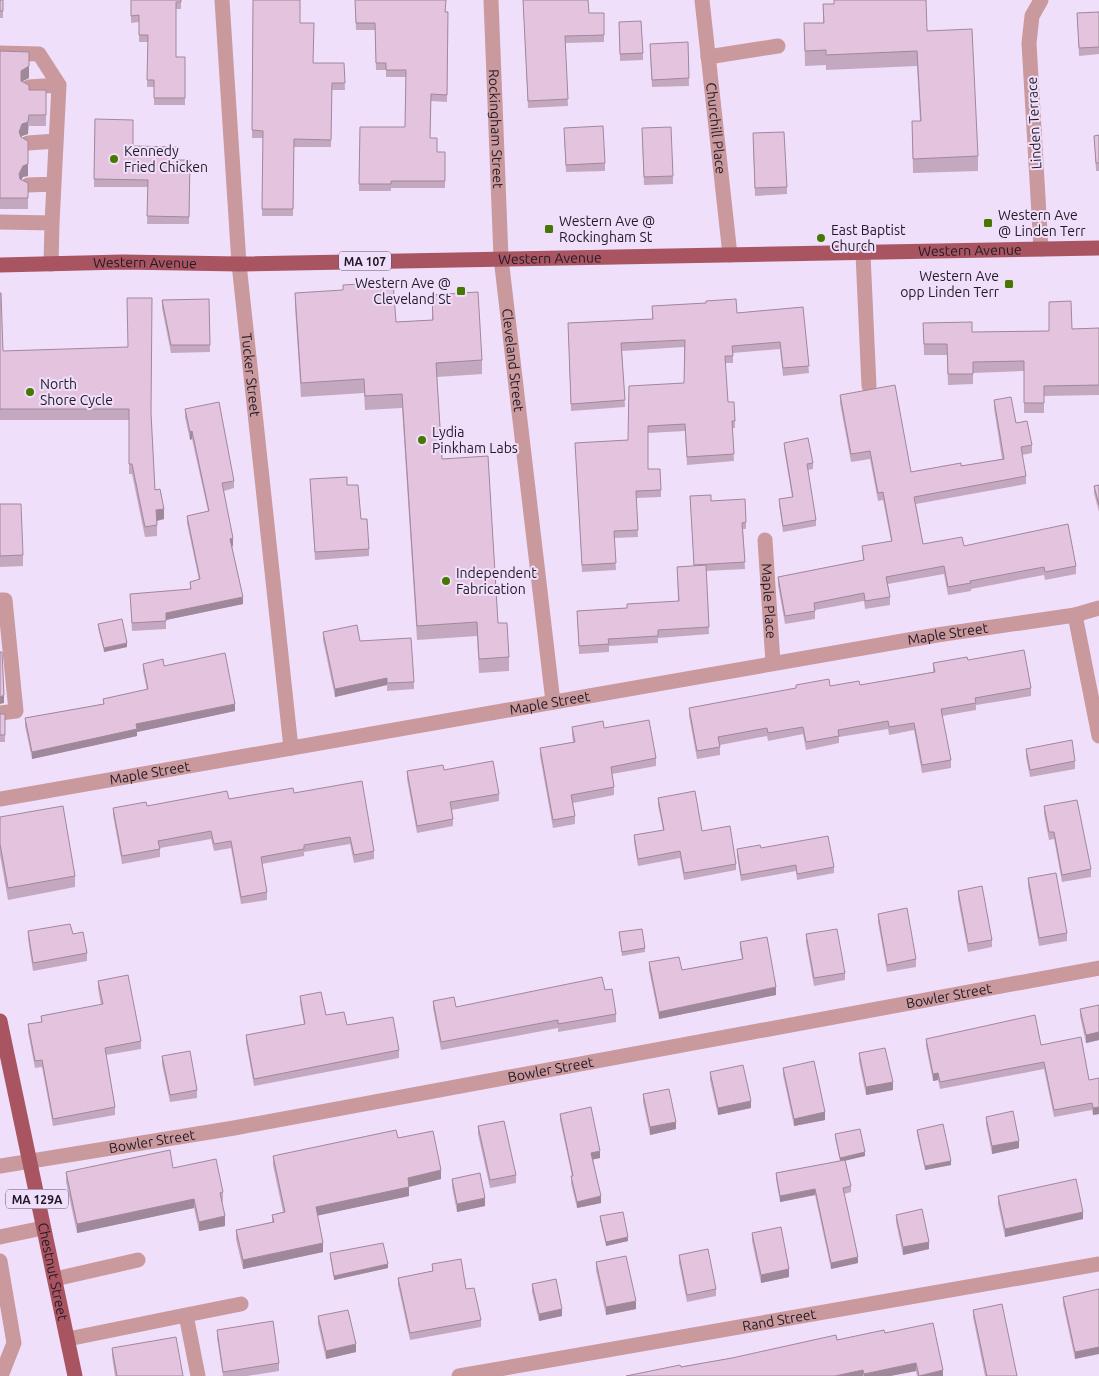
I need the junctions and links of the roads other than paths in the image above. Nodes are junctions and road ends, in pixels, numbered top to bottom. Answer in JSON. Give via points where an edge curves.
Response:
{"nodes":[{"id":1,"x":222,"y":0,"type":"edge"},
{"id":2,"x":491,"y":0,"type":"edge"},
{"id":3,"x":702,"y":0,"type":"edge"},
{"id":4,"x":1041,"y":0,"type":"edge"},
{"id":5,"x":778,"y":46,"type":"dead end"},
{"id":6,"x":0,"y":53,"type":"edge"},
{"id":7,"x":708,"y":57,"type":"junction"},
{"id":8,"x":59,"y":85,"type":"junction"},
{"id":9,"x":29,"y":86,"type":"edge"},
{"id":10,"x":56,"y":141,"type":"junction"},
{"id":11,"x":28,"y":142,"type":"edge"},
{"id":12,"x":54,"y":184,"type":"junction"},
{"id":13,"x":28,"y":185,"type":"edge"},
{"id":14,"x":0,"y":222,"type":"edge"},
{"id":15,"x":52,"y":223,"type":"junction"},
{"id":16,"x":1099,"y":248,"type":"edge"},
{"id":17,"x":1041,"y":249,"type":"junction"},
{"id":18,"x":863,"y":254,"type":"junction"},
{"id":19,"x":730,"y":255,"type":"junction"},
{"id":20,"x":502,"y":258,"type":"junction"},
{"id":21,"x":51,"y":264,"type":"junction"},
{"id":22,"x":239,"y":264,"type":"junction"},
{"id":23,"x":0,"y":265,"type":"edge"},
{"id":24,"x":869,"y":386,"type":"dead end"},
{"id":25,"x":765,"y":540,"type":"dead end"},
{"id":26,"x":0,"y":600,"type":"edge"},
{"id":27,"x":1099,"y":608,"type":"edge"},
{"id":28,"x":1076,"y":615,"type":"junction"},
{"id":29,"x":773,"y":663,"type":"junction"},
{"id":30,"x":553,"y":702,"type":"junction"},
{"id":31,"x":0,"y":713,"type":"edge"},
{"id":32,"x":1099,"y":736,"type":"edge"},
{"id":33,"x":291,"y":748,"type":"junction"},
{"id":34,"x":0,"y":799,"type":"edge"},
{"id":35,"x":1099,"y":968,"type":"edge"},
{"id":36,"x":0,"y":1021,"type":"edge"},
{"id":37,"x":29,"y":1161,"type":"junction"},
{"id":38,"x":0,"y":1166,"type":"edge"},
{"id":39,"x":43,"y":1228,"type":"junction"},
{"id":40,"x":0,"y":1237,"type":"edge"},
{"id":41,"x":138,"y":1260,"type":"dead end"},
{"id":42,"x":0,"y":1261,"type":"edge"},
{"id":43,"x":1099,"y":1264,"type":"edge"},
{"id":44,"x":55,"y":1279,"type":"junction"},
{"id":45,"x":241,"y":1304,"type":"dead end"},
{"id":46,"x":186,"y":1315,"type":"junction"},
{"id":47,"x":68,"y":1339,"type":"junction"},
{"id":48,"x":1,"y":1376,"type":"edge"},
{"id":49,"x":75,"y":1376,"type":"edge"},
{"id":50,"x":198,"y":1376,"type":"edge"},
{"id":51,"x":459,"y":1376,"type":"edge"}],
"edges":[{"from":1,"to":22,"type":"street","name":"Tucker Street"},
{"from":2,"to":20,"type":"street","name":"Rockingham Street"},
{"from":3,"to":7,"type":"street","name":"Churchill Place"},
{"from":4,"to":17,"type":"street","name":"Linden Terrace","via":[[1032,16],[1029,43]]},
{"from":5,"to":7,"type":"street"},
{"from":6,"to":8,"type":"street","via":[[39,54]]},
{"from":7,"to":19,"type":"street","name":"Churchill Place"},
{"from":8,"to":9,"type":"street"},
{"from":8,"to":10,"type":"street"},
{"from":10,"to":11,"type":"street"},
{"from":10,"to":12,"type":"street"},
{"from":12,"to":13,"type":"street"},
{"from":12,"to":15,"type":"street"},
{"from":14,"to":15,"type":"street"},
{"from":15,"to":21,"type":"street"},
{"from":16,"to":17,"type":"main road","name":"Western Avenue","number":"MA 107"},
{"from":17,"to":18,"type":"main road","name":"Western Avenue","number":"MA 107"},
{"from":18,"to":19,"type":"main road","name":"Western Avenue","number":"MA 107"},
{"from":18,"to":24,"type":"street"},
{"from":19,"to":20,"type":"main road","name":"Western Avenue","number":"MA 107"},
{"from":20,"to":22,"type":"main road","name":"Western Avenue","number":"MA 107"},
{"from":20,"to":30,"type":"street","name":"Cleveland Street"},
{"from":21,"to":22,"type":"main road","name":"Western Avenue","number":"MA 107"},
{"from":21,"to":23,"type":"main road","name":"Western Avenue","number":"MA 107"},
{"from":22,"to":33,"type":"street","name":"Tucker Street"},
{"from":25,"to":29,"type":"street","name":"Maple Place"},
{"from":26,"to":31,"type":"street","via":[[5,600],[16,712]]},
{"from":27,"to":28,"type":"street","name":"Maple Street"},
{"from":28,"to":29,"type":"street","name":"Maple Street"},
{"from":28,"to":32,"type":"street"},
{"from":29,"to":30,"type":"street","name":"Maple Street"},
{"from":30,"to":33,"type":"street","name":"Maple Street"},
{"from":33,"to":34,"type":"street","name":"Maple Street"},
{"from":35,"to":37,"type":"street","name":"Bowler Street","via":[[234,1128]]},
{"from":36,"to":37,"type":"main road","name":"Chestnut Street","number":"MA 129A"},
{"from":37,"to":38,"type":"street","name":"Bowler Street"},
{"from":37,"to":39,"type":"main road","name":"Chestnut Street","number":"MA 129A"},
{"from":39,"to":40,"type":"street"},
{"from":39,"to":44,"type":"main road","name":"Chestnut Street","number":"MA 129A"},
{"from":41,"to":44,"type":"street"},
{"from":42,"to":48,"type":"street","via":[[14,1343]]},
{"from":43,"to":51,"type":"street","name":"Rand Street"},
{"from":44,"to":47,"type":"main road","name":"Chestnut Street","number":"MA 129A"},
{"from":45,"to":46,"type":"street"},
{"from":46,"to":47,"type":"street"},
{"from":46,"to":50,"type":"street"},
{"from":47,"to":49,"type":"main road","name":"Chestnut Street","number":"MA 129A"}]}
